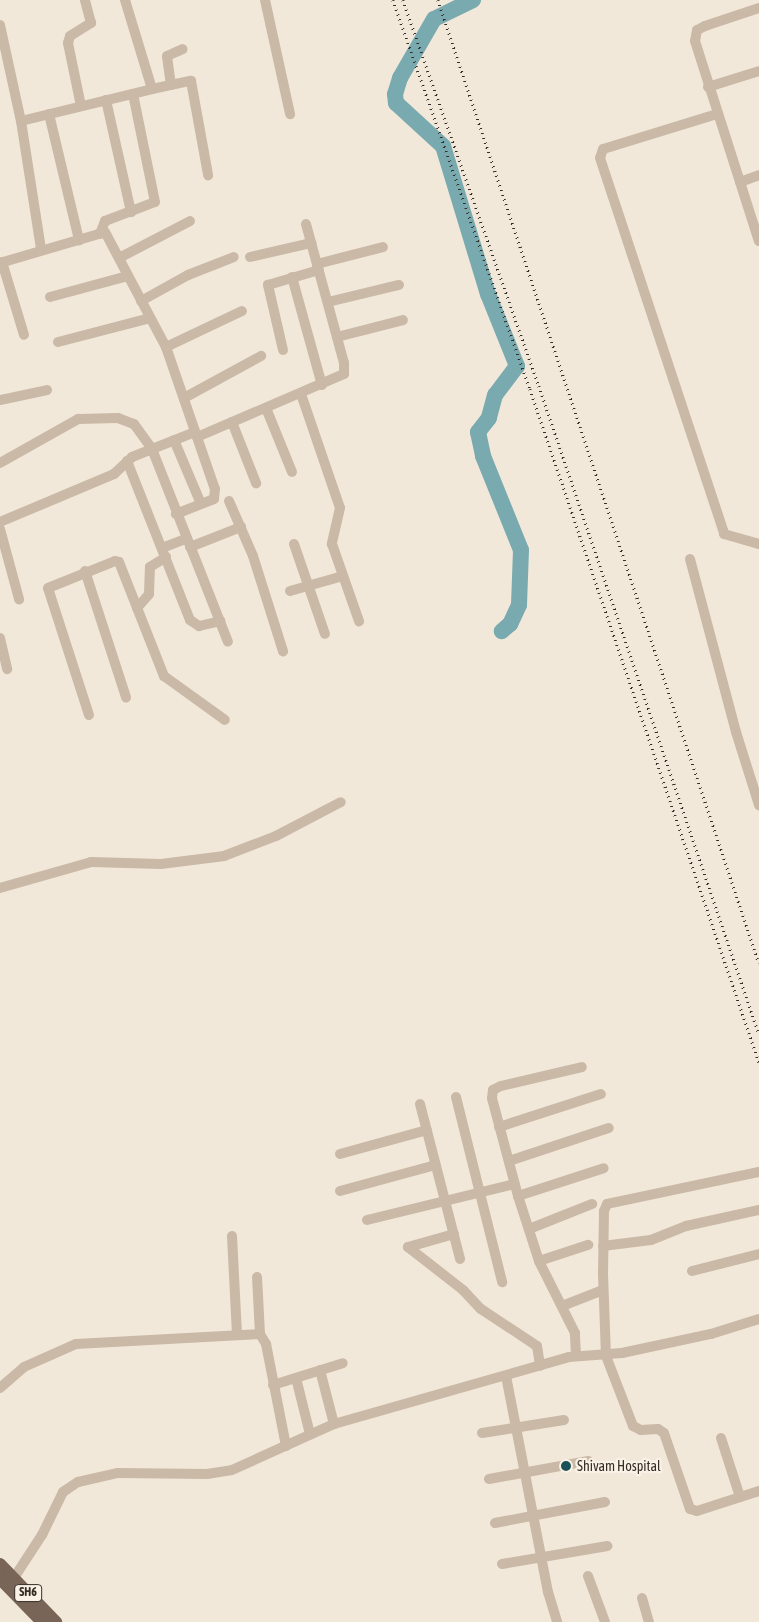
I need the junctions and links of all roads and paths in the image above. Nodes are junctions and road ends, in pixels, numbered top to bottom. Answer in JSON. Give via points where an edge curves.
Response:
{"nodes":[{"id":1,"x":85,"y":0,"type":"edge"},
{"id":2,"x":125,"y":0,"type":"edge"},
{"id":3,"x":265,"y":0,"type":"edge"},
{"id":4,"x":759,"y":8,"type":"edge"},
{"id":5,"x":0,"y":25,"type":"edge"},
{"id":6,"x":183,"y":49,"type":"dead end"},
{"id":7,"x":759,"y":71,"type":"edge"},
{"id":8,"x":171,"y":85,"type":"junction"},
{"id":9,"x":708,"y":87,"type":"junction"},
{"id":10,"x":152,"y":89,"type":"junction"},
{"id":11,"x":133,"y":94,"type":"junction"},
{"id":12,"x":106,"y":100,"type":"junction"},
{"id":13,"x":81,"y":106,"type":"junction"},
{"id":14,"x":49,"y":114,"type":"junction"},
{"id":15,"x":290,"y":114,"type":"dead end"},
{"id":16,"x":717,"y":114,"type":"junction"},
{"id":17,"x":21,"y":121,"type":"junction"},
{"id":18,"x":208,"y":175,"type":"dead end"},
{"id":19,"x":759,"y":175,"type":"edge"},
{"id":20,"x":740,"y":182,"type":"junction"},
{"id":21,"x":131,"y":212,"type":"junction"},
{"id":22,"x":190,"y":221,"type":"dead end"},
{"id":23,"x":306,"y":224,"type":"dead end"},
{"id":24,"x":100,"y":234,"type":"junction"},
{"id":25,"x":79,"y":240,"type":"junction"},
{"id":26,"x":759,"y":241,"type":"edge"},
{"id":27,"x":311,"y":243,"type":"junction"},
{"id":28,"x":383,"y":247,"type":"dead end"},
{"id":29,"x":41,"y":249,"type":"junction"},
{"id":30,"x":234,"y":257,"type":"dead end"},
{"id":31,"x":250,"y":257,"type":"dead end"},
{"id":32,"x":118,"y":258,"type":"junction"},
{"id":33,"x":1,"y":262,"type":"edge"},
{"id":34,"x":318,"y":267,"type":"junction"},
{"id":35,"x":128,"y":276,"type":"junction"},
{"id":36,"x":292,"y":276,"type":"junction"},
{"id":37,"x":399,"y":285,"type":"dead end"},
{"id":38,"x":50,"y":297,"type":"dead end"},
{"id":39,"x":141,"y":301,"type":"junction"},
{"id":40,"x":328,"y":302,"type":"junction"},
{"id":41,"x":242,"y":311,"type":"dead end"},
{"id":42,"x":150,"y":318,"type":"junction"},
{"id":43,"x":403,"y":320,"type":"dead end"},
{"id":44,"x":24,"y":335,"type":"dead end"},
{"id":45,"x":337,"y":337,"type":"junction"},
{"id":46,"x":58,"y":342,"type":"dead end"},
{"id":47,"x":166,"y":347,"type":"junction"},
{"id":48,"x":283,"y":350,"type":"dead end"},
{"id":49,"x":261,"y":356,"type":"dead end"},
{"id":50,"x":322,"y":385,"type":"junction"},
{"id":51,"x":47,"y":390,"type":"dead end"},
{"id":52,"x":301,"y":394,"type":"junction"},
{"id":53,"x":184,"y":398,"type":"junction"},
{"id":54,"x":0,"y":400,"type":"edge"},
{"id":55,"x":266,"y":408,"type":"junction"},
{"id":56,"x":232,"y":422,"type":"junction"},
{"id":57,"x":196,"y":434,"type":"junction"},
{"id":58,"x":174,"y":440,"type":"junction"},
{"id":59,"x":152,"y":449,"type":"junction"},
{"id":60,"x":127,"y":461,"type":"junction"},
{"id":61,"x":0,"y":463,"type":"edge"},
{"id":62,"x":292,"y":472,"type":"dead end"},
{"id":63,"x":256,"y":483,"type":"dead end"},
{"id":64,"x":229,"y":501,"type":"dead end"},
{"id":65,"x":201,"y":504,"type":"junction"},
{"id":66,"x":176,"y":514,"type":"junction"},
{"id":67,"x":0,"y":522,"type":"edge"},
{"id":68,"x":240,"y":527,"type":"junction"},
{"id":69,"x":0,"y":529,"type":"edge"},
{"id":70,"x":188,"y":543,"type":"junction"},
{"id":71,"x":294,"y":544,"type":"dead end"},
{"id":72,"x":759,"y":544,"type":"edge"},
{"id":73,"x":3,"y":549,"type":"edge"},
{"id":74,"x":164,"y":553,"type":"junction"},
{"id":75,"x":690,"y":559,"type":"dead end"},
{"id":76,"x":85,"y":572,"type":"junction"},
{"id":77,"x":343,"y":576,"type":"junction"},
{"id":78,"x":308,"y":586,"type":"junction"},
{"id":79,"x":290,"y":591,"type":"dead end"},
{"id":80,"x":19,"y":599,"type":"dead end"},
{"id":81,"x":137,"y":608,"type":"junction"},
{"id":82,"x":220,"y":621,"type":"junction"},
{"id":83,"x":359,"y":621,"type":"dead end"},
{"id":84,"x":325,"y":634,"type":"dead end"},
{"id":85,"x":0,"y":638,"type":"edge"},
{"id":86,"x":228,"y":642,"type":"dead end"},
{"id":87,"x":283,"y":650,"type":"dead end"},
{"id":88,"x":7,"y":669,"type":"dead end"},
{"id":89,"x":126,"y":697,"type":"dead end"},
{"id":90,"x":89,"y":715,"type":"dead end"},
{"id":91,"x":225,"y":720,"type":"dead end"},
{"id":92,"x":341,"y":802,"type":"dead end"},
{"id":93,"x":759,"y":805,"type":"edge"},
{"id":94,"x":0,"y":888,"type":"edge"},
{"id":95,"x":582,"y":1067,"type":"dead end"},
{"id":96,"x":601,"y":1094,"type":"dead end"},
{"id":97,"x":456,"y":1097,"type":"dead end"},
{"id":98,"x":420,"y":1104,"type":"dead end"},
{"id":99,"x":499,"y":1127,"type":"junction"},
{"id":100,"x":609,"y":1128,"type":"dead end"},
{"id":101,"x":427,"y":1130,"type":"junction"},
{"id":102,"x":340,"y":1154,"type":"dead end"},
{"id":103,"x":508,"y":1160,"type":"junction"},
{"id":104,"x":436,"y":1165,"type":"junction"},
{"id":105,"x":604,"y":1168,"type":"dead end"},
{"id":106,"x":759,"y":1172,"type":"edge"},
{"id":107,"x":515,"y":1184,"type":"junction"},
{"id":108,"x":340,"y":1191,"type":"dead end"},
{"id":109,"x":479,"y":1192,"type":"junction"},
{"id":110,"x":518,"y":1196,"type":"junction"},
{"id":111,"x":446,"y":1199,"type":"junction"},
{"id":112,"x":592,"y":1204,"type":"dead end"},
{"id":113,"x":759,"y":1210,"type":"edge"},
{"id":114,"x":367,"y":1220,"type":"dead end"},
{"id":115,"x":529,"y":1229,"type":"junction"},
{"id":116,"x":454,"y":1234,"type":"junction"},
{"id":117,"x":232,"y":1236,"type":"dead end"},
{"id":118,"x":588,"y":1245,"type":"dead end"},
{"id":119,"x":603,"y":1246,"type":"junction"},
{"id":120,"x":759,"y":1254,"type":"edge"},
{"id":121,"x":460,"y":1259,"type":"dead end"},
{"id":122,"x":539,"y":1261,"type":"junction"},
{"id":123,"x":692,"y":1271,"type":"dead end"},
{"id":124,"x":257,"y":1277,"type":"dead end"},
{"id":125,"x":502,"y":1282,"type":"dead end"},
{"id":126,"x":603,"y":1290,"type":"junction"},
{"id":127,"x":562,"y":1306,"type":"junction"},
{"id":128,"x":759,"y":1319,"type":"edge"},
{"id":129,"x":237,"y":1334,"type":"junction"},
{"id":130,"x":260,"y":1334,"type":"junction"},
{"id":131,"x":576,"y":1355,"type":"junction"},
{"id":132,"x":606,"y":1356,"type":"junction"},
{"id":133,"x":343,"y":1363,"type":"dead end"},
{"id":134,"x":540,"y":1366,"type":"junction"},
{"id":135,"x":320,"y":1370,"type":"junction"},
{"id":136,"x":506,"y":1376,"type":"junction"},
{"id":137,"x":296,"y":1378,"type":"junction"},
{"id":138,"x":273,"y":1385,"type":"junction"},
{"id":139,"x":0,"y":1388,"type":"edge"},
{"id":140,"x":564,"y":1420,"type":"dead end"},
{"id":141,"x":334,"y":1424,"type":"junction"},
{"id":142,"x":515,"y":1428,"type":"junction"},
{"id":143,"x":482,"y":1433,"type":"dead end"},
{"id":144,"x":310,"y":1434,"type":"junction"},
{"id":145,"x":721,"y":1438,"type":"dead end"},
{"id":146,"x":286,"y":1446,"type":"junction"},
{"id":147,"x":588,"y":1461,"type":"dead end"},
{"id":148,"x":524,"y":1474,"type":"junction"},
{"id":149,"x":489,"y":1479,"type":"dead end"},
{"id":150,"x":759,"y":1491,"type":"edge"},
{"id":151,"x":740,"y":1497,"type":"junction"},
{"id":152,"x":605,"y":1502,"type":"dead end"},
{"id":153,"x":532,"y":1514,"type":"junction"},
{"id":154,"x":495,"y":1522,"type":"dead end"},
{"id":155,"x":607,"y":1546,"type":"dead end"},
{"id":156,"x":541,"y":1558,"type":"junction"},
{"id":157,"x":0,"y":1564,"type":"edge"},
{"id":158,"x":502,"y":1564,"type":"dead end"},
{"id":159,"x":588,"y":1576,"type":"dead end"},
{"id":160,"x":7,"y":1581,"type":"edge"},
{"id":161,"x":642,"y":1598,"type":"dead end"},
{"id":162,"x":42,"y":1622,"type":"edge"},
{"id":163,"x":56,"y":1622,"type":"edge"},
{"id":164,"x":557,"y":1622,"type":"edge"},
{"id":165,"x":604,"y":1622,"type":"edge"},
{"id":166,"x":649,"y":1622,"type":"edge"}],
"edges":[{"from":1,"to":13,"type":"street","via":[[91,22],[70,36],[68,43]]},
{"from":2,"to":10,"type":"street"},
{"from":3,"to":15,"type":"street"},
{"from":4,"to":9,"type":"street","via":[[697,30],[695,47]]},
{"from":5,"to":17,"type":"street"},
{"from":6,"to":8,"type":"street","via":[[167,56]]},
{"from":7,"to":9,"type":"street"},
{"from":8,"to":10,"type":"street"},
{"from":8,"to":18,"type":"street","via":[[191,81]]},
{"from":9,"to":16,"type":"street"},
{"from":10,"to":11,"type":"street"},
{"from":11,"to":12,"type":"street"},
{"from":11,"to":21,"type":"street","via":[[155,202]]},
{"from":12,"to":13,"type":"street"},
{"from":12,"to":21,"type":"street"},
{"from":13,"to":14,"type":"street"},
{"from":14,"to":17,"type":"street"},
{"from":14,"to":25,"type":"street"},
{"from":16,"to":20,"type":"street"},
{"from":16,"to":72,"type":"street","via":[[603,149],[600,158],[724,534]]},
{"from":17,"to":29,"type":"street"},
{"from":19,"to":20,"type":"street"},
{"from":20,"to":26,"type":"street"},
{"from":21,"to":24,"type":"street","via":[[105,221]]},
{"from":22,"to":32,"type":"street"},
{"from":23,"to":27,"type":"street"},
{"from":24,"to":25,"type":"street"},
{"from":24,"to":32,"type":"street","via":[[105,232]]},
{"from":25,"to":29,"type":"street"},
{"from":27,"to":31,"type":"street"},
{"from":27,"to":34,"type":"street"},
{"from":28,"to":34,"type":"street"},
{"from":29,"to":33,"type":"street"},
{"from":30,"to":39,"type":"street","via":[[188,275]]},
{"from":32,"to":35,"type":"street"},
{"from":33,"to":44,"type":"street"},
{"from":34,"to":36,"type":"street"},
{"from":34,"to":40,"type":"street"},
{"from":35,"to":38,"type":"street"},
{"from":35,"to":39,"type":"street"},
{"from":36,"to":48,"type":"street","via":[[268,285]]},
{"from":36,"to":50,"type":"street"},
{"from":37,"to":40,"type":"street"},
{"from":39,"to":42,"type":"street"},
{"from":40,"to":45,"type":"street"},
{"from":41,"to":47,"type":"street"},
{"from":42,"to":46,"type":"street"},
{"from":42,"to":47,"type":"street"},
{"from":43,"to":45,"type":"street"},
{"from":45,"to":50,"type":"street","via":[[346,370],[338,378]]},
{"from":47,"to":53,"type":"street"},
{"from":49,"to":53,"type":"street"},
{"from":50,"to":52,"type":"street"},
{"from":51,"to":54,"type":"street"},
{"from":52,"to":55,"type":"street"},
{"from":52,"to":77,"type":"street","via":[[340,508],[340,522],[332,538]]},
{"from":53,"to":57,"type":"street"},
{"from":55,"to":56,"type":"street"},
{"from":55,"to":62,"type":"street"},
{"from":56,"to":57,"type":"street"},
{"from":56,"to":63,"type":"street"},
{"from":57,"to":58,"type":"street"},
{"from":57,"to":65,"type":"street","via":[[216,494],[214,499]]},
{"from":58,"to":59,"type":"street"},
{"from":58,"to":65,"type":"street"},
{"from":59,"to":60,"type":"street"},
{"from":59,"to":61,"type":"street","via":[[134,424],[118,418],[89,417],[71,422]]},
{"from":59,"to":66,"type":"street"},
{"from":60,"to":67,"type":"street","via":[[114,474]]},
{"from":60,"to":74,"type":"street"},
{"from":64,"to":68,"type":"street"},
{"from":65,"to":66,"type":"street"},
{"from":66,"to":70,"type":"street"},
{"from":68,"to":70,"type":"street"},
{"from":68,"to":87,"type":"street","via":[[253,556]]},
{"from":69,"to":73,"type":"street"},
{"from":70,"to":74,"type":"street"},
{"from":70,"to":82,"type":"street"},
{"from":71,"to":78,"type":"street"},
{"from":73,"to":80,"type":"street"},
{"from":74,"to":81,"type":"street","via":[[150,567],[150,594]]},
{"from":74,"to":82,"type":"street","via":[[194,625]]},
{"from":75,"to":93,"type":"street"},
{"from":76,"to":81,"type":"street","via":[[110,562],[119,562]]},
{"from":76,"to":89,"type":"street"},
{"from":76,"to":90,"type":"street","via":[[52,584],[48,592]]},
{"from":77,"to":78,"type":"street"},
{"from":77,"to":83,"type":"street"},
{"from":78,"to":79,"type":"street"},
{"from":78,"to":84,"type":"street"},
{"from":81,"to":91,"type":"street","via":[[164,676]]},
{"from":82,"to":86,"type":"street"},
{"from":85,"to":88,"type":"street"},
{"from":92,"to":94,"type":"street","via":[[276,836],[224,856],[162,864],[91,862]]},
{"from":95,"to":99,"type":"street","via":[[493,1090]]},
{"from":96,"to":99,"type":"street"},
{"from":97,"to":109,"type":"street"},
{"from":98,"to":101,"type":"street"},
{"from":99,"to":103,"type":"street"},
{"from":100,"to":103,"type":"street"},
{"from":101,"to":102,"type":"street"},
{"from":101,"to":104,"type":"street"},
{"from":103,"to":107,"type":"street"},
{"from":104,"to":108,"type":"street"},
{"from":104,"to":111,"type":"street"},
{"from":105,"to":110,"type":"street"},
{"from":106,"to":119,"type":"street","via":[[607,1204]]},
{"from":107,"to":109,"type":"street"},
{"from":107,"to":110,"type":"street"},
{"from":109,"to":111,"type":"street"},
{"from":109,"to":125,"type":"street"},
{"from":110,"to":115,"type":"street"},
{"from":111,"to":114,"type":"street"},
{"from":111,"to":116,"type":"street"},
{"from":112,"to":115,"type":"street"},
{"from":113,"to":119,"type":"street","via":[[686,1226],[652,1240]]},
{"from":115,"to":122,"type":"street"},
{"from":116,"to":121,"type":"street"},
{"from":116,"to":134,"type":"street","via":[[408,1247],[463,1290],[481,1309],[537,1346]]},
{"from":117,"to":129,"type":"street"},
{"from":118,"to":122,"type":"street"},
{"from":119,"to":126,"type":"street"},
{"from":120,"to":123,"type":"street"},
{"from":122,"to":127,"type":"street"},
{"from":124,"to":130,"type":"street"},
{"from":126,"to":127,"type":"street"},
{"from":126,"to":132,"type":"street"},
{"from":127,"to":131,"type":"street","via":[[575,1333]]},
{"from":128,"to":132,"type":"street","via":[[711,1334]]},
{"from":129,"to":130,"type":"street"},
{"from":129,"to":139,"type":"street","via":[[76,1344],[24,1367]]},
{"from":130,"to":138,"type":"street","via":[[266,1344]]},
{"from":131,"to":132,"type":"street"},
{"from":131,"to":134,"type":"street"},
{"from":132,"to":151,"type":"street","via":[[633,1426],[641,1430],[658,1429],[664,1433],[690,1509],[697,1511]]},
{"from":133,"to":135,"type":"street"},
{"from":134,"to":136,"type":"street"},
{"from":135,"to":137,"type":"street"},
{"from":135,"to":141,"type":"street"},
{"from":136,"to":141,"type":"street"},
{"from":136,"to":142,"type":"street"},
{"from":137,"to":138,"type":"street"},
{"from":137,"to":144,"type":"street"},
{"from":138,"to":146,"type":"street"},
{"from":140,"to":142,"type":"street"},
{"from":141,"to":144,"type":"street"},
{"from":142,"to":143,"type":"street"},
{"from":142,"to":148,"type":"street"},
{"from":144,"to":146,"type":"street"},
{"from":145,"to":151,"type":"street"},
{"from":146,"to":160,"type":"street","via":[[232,1470],[207,1474],[118,1473],[78,1482],[64,1492]]},
{"from":147,"to":148,"type":"street"},
{"from":148,"to":149,"type":"street"},
{"from":148,"to":153,"type":"street"},
{"from":150,"to":151,"type":"street"},
{"from":152,"to":153,"type":"street"},
{"from":153,"to":154,"type":"street"},
{"from":153,"to":156,"type":"street"},
{"from":155,"to":156,"type":"street"},
{"from":156,"to":158,"type":"street"},
{"from":156,"to":164,"type":"street"},
{"from":157,"to":160,"type":"main road","number":"SH6"},
{"from":159,"to":165,"type":"street"},
{"from":160,"to":162,"type":"main road","number":"SH6"},
{"from":160,"to":163,"type":"main road","number":"SH6"},
{"from":161,"to":166,"type":"street"}]}
